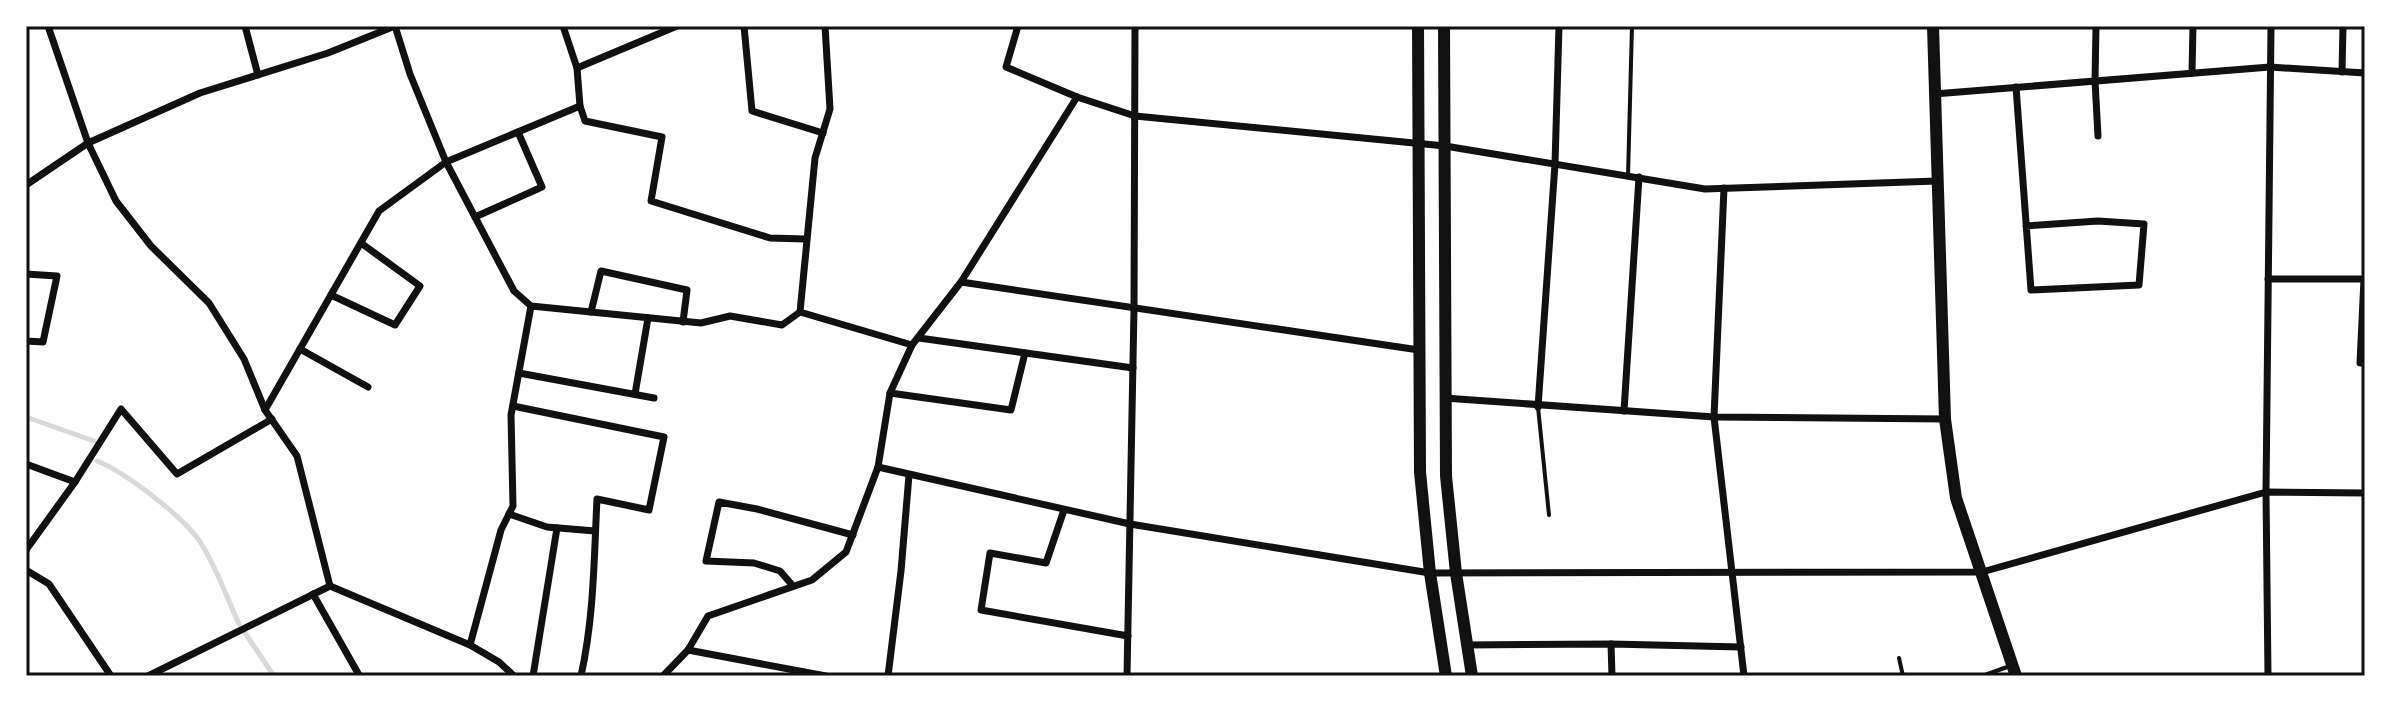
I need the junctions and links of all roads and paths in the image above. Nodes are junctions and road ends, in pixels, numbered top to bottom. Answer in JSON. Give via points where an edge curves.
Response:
{"nodes":[{"id":1,"x":48,"y":26,"type":"edge"},
{"id":2,"x":245,"y":26,"type":"edge"},
{"id":3,"x":395,"y":26,"type":"edge"},
{"id":4,"x":563,"y":26,"type":"edge"},
{"id":5,"x":677,"y":26,"type":"edge"},
{"id":6,"x":744,"y":26,"type":"edge"},
{"id":7,"x":825,"y":26,"type":"edge"},
{"id":8,"x":1018,"y":26,"type":"edge"},
{"id":9,"x":1135,"y":26,"type":"edge"},
{"id":10,"x":1418,"y":26,"type":"edge"},
{"id":11,"x":1444,"y":26,"type":"edge"},
{"id":12,"x":1559,"y":26,"type":"edge"},
{"id":13,"x":1632,"y":26,"type":"edge"},
{"id":14,"x":1933,"y":26,"type":"edge"},
{"id":15,"x":2096,"y":26,"type":"edge"},
{"id":16,"x":2193,"y":26,"type":"edge"},
{"id":17,"x":2271,"y":26,"type":"edge"},
{"id":18,"x":2343,"y":26,"type":"edge"},
{"id":19,"x":2270,"y":67,"type":"junction"},
{"id":20,"x":577,"y":68,"type":"junction"},
{"id":21,"x":2342,"y":72,"type":"junction"},
{"id":22,"x":2192,"y":73,"type":"junction"},
{"id":23,"x":2365,"y":73,"type":"edge"},
{"id":24,"x":258,"y":75,"type":"junction"},
{"id":25,"x":2095,"y":81,"type":"junction"},
{"id":26,"x":2016,"y":87,"type":"junction"},
{"id":27,"x":1934,"y":94,"type":"junction"},
{"id":28,"x":1077,"y":97,"type":"junction"},
{"id":29,"x":580,"y":106,"type":"junction"},
{"id":30,"x":1135,"y":116,"type":"junction"},
{"id":31,"x":518,"y":132,"type":"junction"},
{"id":32,"x":823,"y":133,"type":"junction"},
{"id":33,"x":2098,"y":136,"type":"dead end"},
{"id":34,"x":88,"y":143,"type":"junction"},
{"id":35,"x":1419,"y":144,"type":"junction"},
{"id":36,"x":1445,"y":146,"type":"junction"},
{"id":37,"x":446,"y":162,"type":"junction"},
{"id":38,"x":1555,"y":164,"type":"junction"},
{"id":39,"x":1628,"y":176,"type":"junction"},
{"id":40,"x":1639,"y":177,"type":"junction"},
{"id":41,"x":1937,"y":181,"type":"junction"},
{"id":42,"x":26,"y":185,"type":"edge"},
{"id":43,"x":1724,"y":188,"type":"junction"},
{"id":44,"x":475,"y":217,"type":"junction"},
{"id":45,"x":2026,"y":226,"type":"junction"},
{"id":46,"x":805,"y":239,"type":"junction"},
{"id":47,"x":361,"y":243,"type":"junction"},
{"id":48,"x":26,"y":274,"type":"edge"},
{"id":49,"x":2268,"y":279,"type":"junction"},
{"id":50,"x":2364,"y":279,"type":"edge"},
{"id":51,"x":961,"y":282,"type":"junction"},
{"id":52,"x":331,"y":295,"type":"junction"},
{"id":53,"x":531,"y":306,"type":"junction"},
{"id":54,"x":1134,"y":309,"type":"junction"},
{"id":55,"x":591,"y":312,"type":"junction"},
{"id":56,"x":800,"y":312,"type":"junction"},
{"id":57,"x":648,"y":318,"type":"junction"},
{"id":58,"x":683,"y":322,"type":"junction"},
{"id":59,"x":919,"y":338,"type":"junction"},
{"id":60,"x":26,"y":341,"type":"edge"},
{"id":61,"x":912,"y":345,"type":"junction"},
{"id":62,"x":300,"y":349,"type":"junction"},
{"id":63,"x":1419,"y":350,"type":"junction"},
{"id":64,"x":1025,"y":353,"type":"junction"},
{"id":65,"x":2360,"y":363,"type":"dead end"},
{"id":66,"x":1133,"y":368,"type":"junction"},
{"id":67,"x":519,"y":373,"type":"junction"},
{"id":68,"x":368,"y":387,"type":"dead end"},
{"id":69,"x":890,"y":393,"type":"junction"},
{"id":70,"x":635,"y":394,"type":"junction"},
{"id":71,"x":654,"y":398,"type":"dead end"},
{"id":72,"x":1444,"y":398,"type":"junction"},
{"id":73,"x":513,"y":406,"type":"junction"},
{"id":74,"x":1538,"y":407,"type":"junction"},
{"id":75,"x":265,"y":410,"type":"junction"},
{"id":76,"x":1624,"y":411,"type":"junction"},
{"id":77,"x":1714,"y":417,"type":"junction"},
{"id":78,"x":272,"y":419,"type":"junction"},
{"id":79,"x":1945,"y":419,"type":"junction"},
{"id":80,"x":26,"y":464,"type":"edge"},
{"id":81,"x":878,"y":467,"type":"junction"},
{"id":82,"x":909,"y":475,"type":"junction"},
{"id":83,"x":75,"y":482,"type":"junction"},
{"id":84,"x":2266,"y":492,"type":"junction"},
{"id":85,"x":2365,"y":493,"type":"edge"},
{"id":86,"x":1064,"y":510,"type":"junction"},
{"id":87,"x":509,"y":514,"type":"junction"},
{"id":88,"x":1549,"y":515,"type":"dead end"},
{"id":89,"x":1130,"y":524,"type":"junction"},
{"id":90,"x":557,"y":528,"type":"junction"},
{"id":91,"x":595,"y":531,"type":"junction"},
{"id":92,"x":853,"y":535,"type":"junction"},
{"id":93,"x":26,"y":550,"type":"edge"},
{"id":94,"x":26,"y":570,"type":"edge"},
{"id":95,"x":1982,"y":572,"type":"junction"},
{"id":96,"x":1430,"y":573,"type":"junction"},
{"id":97,"x":1456,"y":573,"type":"junction"},
{"id":98,"x":1733,"y":574,"type":"junction"},
{"id":99,"x":330,"y":586,"type":"junction"},
{"id":100,"x":793,"y":586,"type":"junction"},
{"id":101,"x":313,"y":594,"type":"junction"},
{"id":102,"x":1128,"y":636,"type":"junction"},
{"id":103,"x":1611,"y":644,"type":"junction"},
{"id":104,"x":470,"y":645,"type":"junction"},
{"id":105,"x":1465,"y":645,"type":"junction"},
{"id":106,"x":1741,"y":647,"type":"junction"},
{"id":107,"x":688,"y":650,"type":"junction"},
{"id":108,"x":1899,"y":658,"type":"dead end"},
{"id":109,"x":2014,"y":670,"type":"edge"},
{"id":110,"x":359,"y":675,"type":"edge"},
{"id":111,"x":111,"y":676,"type":"edge"},
{"id":112,"x":148,"y":676,"type":"edge"},
{"id":113,"x":514,"y":676,"type":"edge"},
{"id":114,"x":533,"y":676,"type":"edge"},
{"id":115,"x":581,"y":676,"type":"edge"},
{"id":116,"x":663,"y":676,"type":"edge"},
{"id":117,"x":826,"y":676,"type":"edge"},
{"id":118,"x":888,"y":676,"type":"edge"},
{"id":119,"x":1127,"y":676,"type":"edge"},
{"id":120,"x":1446,"y":676,"type":"edge"},
{"id":121,"x":1472,"y":676,"type":"edge"},
{"id":122,"x":1612,"y":676,"type":"edge"},
{"id":123,"x":1744,"y":676,"type":"edge"},
{"id":124,"x":1903,"y":676,"type":"edge"},
{"id":125,"x":1982,"y":676,"type":"edge"},
{"id":126,"x":2268,"y":676,"type":"edge"}],
"edges":[{"from":1,"to":34,"type":"street"},
{"from":2,"to":24,"type":"street"},
{"from":3,"to":24,"type":"street"},
{"from":3,"to":37,"type":"street"},
{"from":4,"to":20,"type":"street"},
{"from":5,"to":20,"type":"street"},
{"from":6,"to":32,"type":"street","via":[[752,111]]},
{"from":7,"to":32,"type":"street","via":[[830,109]]},
{"from":8,"to":28,"type":"street","via":[[1006,67]]},
{"from":9,"to":30,"type":"street"},
{"from":10,"to":35,"type":"highway"},
{"from":11,"to":36,"type":"highway"},
{"from":12,"to":38,"type":"street"},
{"from":13,"to":39,"type":"lane"},
{"from":14,"to":27,"type":"highway"},
{"from":15,"to":25,"type":"street"},
{"from":16,"to":22,"type":"street"},
{"from":17,"to":19,"type":"street"},
{"from":18,"to":21,"type":"street"},
{"from":19,"to":21,"type":"street"},
{"from":19,"to":22,"type":"street"},
{"from":19,"to":49,"type":"street"},
{"from":20,"to":29,"type":"street"},
{"from":21,"to":23,"type":"street"},
{"from":22,"to":25,"type":"street"},
{"from":24,"to":34,"type":"street","via":[[200,93]]},
{"from":25,"to":26,"type":"street"},
{"from":25,"to":33,"type":"street"},
{"from":26,"to":27,"type":"street"},
{"from":26,"to":45,"type":"street"},
{"from":27,"to":41,"type":"highway"},
{"from":28,"to":30,"type":"street"},
{"from":28,"to":51,"type":"street"},
{"from":29,"to":31,"type":"street"},
{"from":29,"to":46,"type":"street","via":[[585,121],[662,137],[651,201],[770,238]]},
{"from":30,"to":35,"type":"street"},
{"from":30,"to":54,"type":"street"},
{"from":31,"to":37,"type":"street"},
{"from":31,"to":44,"type":"street","via":[[542,187]]},
{"from":32,"to":46,"type":"street"},
{"from":34,"to":42,"type":"street"},
{"from":34,"to":75,"type":"street","via":[[116,201],[151,246],[209,303],[244,359]]},
{"from":35,"to":36,"type":"street"},
{"from":35,"to":63,"type":"highway"},
{"from":36,"to":38,"type":"street"},
{"from":36,"to":72,"type":"highway"},
{"from":37,"to":44,"type":"street"},
{"from":37,"to":47,"type":"street","via":[[379,211]]},
{"from":38,"to":39,"type":"street"},
{"from":38,"to":74,"type":"street"},
{"from":39,"to":40,"type":"street"},
{"from":40,"to":43,"type":"street"},
{"from":40,"to":76,"type":"street"},
{"from":41,"to":43,"type":"street"},
{"from":41,"to":79,"type":"highway"},
{"from":43,"to":77,"type":"street"},
{"from":44,"to":53,"type":"street","via":[[514,291]]},
{"from":45,"to":45,"type":"street","via":[[2031,290],[2139,285],[2144,224]]},
{"from":46,"to":56,"type":"street"},
{"from":47,"to":52,"type":"street"},
{"from":47,"to":52,"type":"street","via":[[420,286],[395,325]]},
{"from":48,"to":60,"type":"street","via":[[57,276],[43,342]]},
{"from":49,"to":50,"type":"street"},
{"from":49,"to":84,"type":"street"},
{"from":50,"to":65,"type":"street"},
{"from":51,"to":54,"type":"street"},
{"from":51,"to":59,"type":"street"},
{"from":52,"to":62,"type":"street"},
{"from":53,"to":55,"type":"street"},
{"from":53,"to":67,"type":"street"},
{"from":54,"to":63,"type":"street"},
{"from":54,"to":66,"type":"street"},
{"from":55,"to":57,"type":"street"},
{"from":55,"to":58,"type":"street","via":[[601,271],[687,290]]},
{"from":56,"to":58,"type":"street","via":[[782,325],[730,316]]},
{"from":56,"to":61,"type":"street"},
{"from":57,"to":58,"type":"street"},
{"from":57,"to":70,"type":"street"},
{"from":59,"to":61,"type":"street"},
{"from":59,"to":64,"type":"street"},
{"from":61,"to":69,"type":"street"},
{"from":62,"to":68,"type":"street"},
{"from":62,"to":75,"type":"street"},
{"from":63,"to":96,"type":"highway","via":[[1420,472]]},
{"from":64,"to":66,"type":"street"},
{"from":64,"to":69,"type":"street","via":[[1011,410]]},
{"from":66,"to":89,"type":"street"},
{"from":67,"to":70,"type":"street"},
{"from":67,"to":73,"type":"street"},
{"from":69,"to":81,"type":"street"},
{"from":70,"to":71,"type":"street"},
{"from":72,"to":74,"type":"street"},
{"from":72,"to":97,"type":"highway"},
{"from":73,"to":87,"type":"street"},
{"from":73,"to":91,"type":"street","via":[[664,437],[649,510],[597,499]]},
{"from":74,"to":76,"type":"street"},
{"from":74,"to":88,"type":"lane"},
{"from":75,"to":78,"type":"street"},
{"from":76,"to":77,"type":"street"},
{"from":77,"to":79,"type":"street"},
{"from":77,"to":98,"type":"street"},
{"from":78,"to":83,"type":"street","via":[[177,474],[121,409]]},
{"from":78,"to":99,"type":"street","via":[[297,456]]},
{"from":79,"to":95,"type":"highway","via":[[1956,498]]},
{"from":80,"to":83,"type":"street"},
{"from":81,"to":82,"type":"street"},
{"from":81,"to":92,"type":"street"},
{"from":82,"to":86,"type":"street"},
{"from":82,"to":118,"type":"street"},
{"from":83,"to":93,"type":"street"},
{"from":84,"to":85,"type":"street"},
{"from":84,"to":95,"type":"street"},
{"from":84,"to":126,"type":"street"},
{"from":86,"to":89,"type":"street"},
{"from":86,"to":102,"type":"street","via":[[1046,563],[990,553],[981,610]]},
{"from":87,"to":90,"type":"street"},
{"from":87,"to":104,"type":"street"},
{"from":89,"to":96,"type":"street"},
{"from":89,"to":102,"type":"street"},
{"from":90,"to":91,"type":"street"},
{"from":90,"to":114,"type":"street"},
{"from":91,"to":115,"type":"street","via":[[591,621]]},
{"from":92,"to":100,"type":"street","via":[[846,552],[812,580]]},
{"from":92,"to":100,"type":"street","via":[[719,502],[706,561],[754,563],[780,571]]},
{"from":94,"to":111,"type":"street","via":[[49,584]]},
{"from":95,"to":98,"type":"street"},
{"from":95,"to":109,"type":"highway"},
{"from":96,"to":97,"type":"street"},
{"from":96,"to":120,"type":"highway"},
{"from":97,"to":98,"type":"street"},
{"from":97,"to":105,"type":"highway"},
{"from":98,"to":106,"type":"street"},
{"from":99,"to":101,"type":"street"},
{"from":99,"to":104,"type":"street"},
{"from":100,"to":107,"type":"street","via":[[708,616]]},
{"from":101,"to":110,"type":"street"},
{"from":101,"to":112,"type":"street"},
{"from":102,"to":119,"type":"street"},
{"from":103,"to":105,"type":"street"},
{"from":103,"to":106,"type":"street"},
{"from":103,"to":122,"type":"street"},
{"from":104,"to":113,"type":"street"},
{"from":105,"to":121,"type":"highway"},
{"from":106,"to":123,"type":"street"},
{"from":107,"to":116,"type":"street"},
{"from":107,"to":117,"type":"street"},
{"from":108,"to":124,"type":"lane"},
{"from":109,"to":125,"type":"lane"}]}
